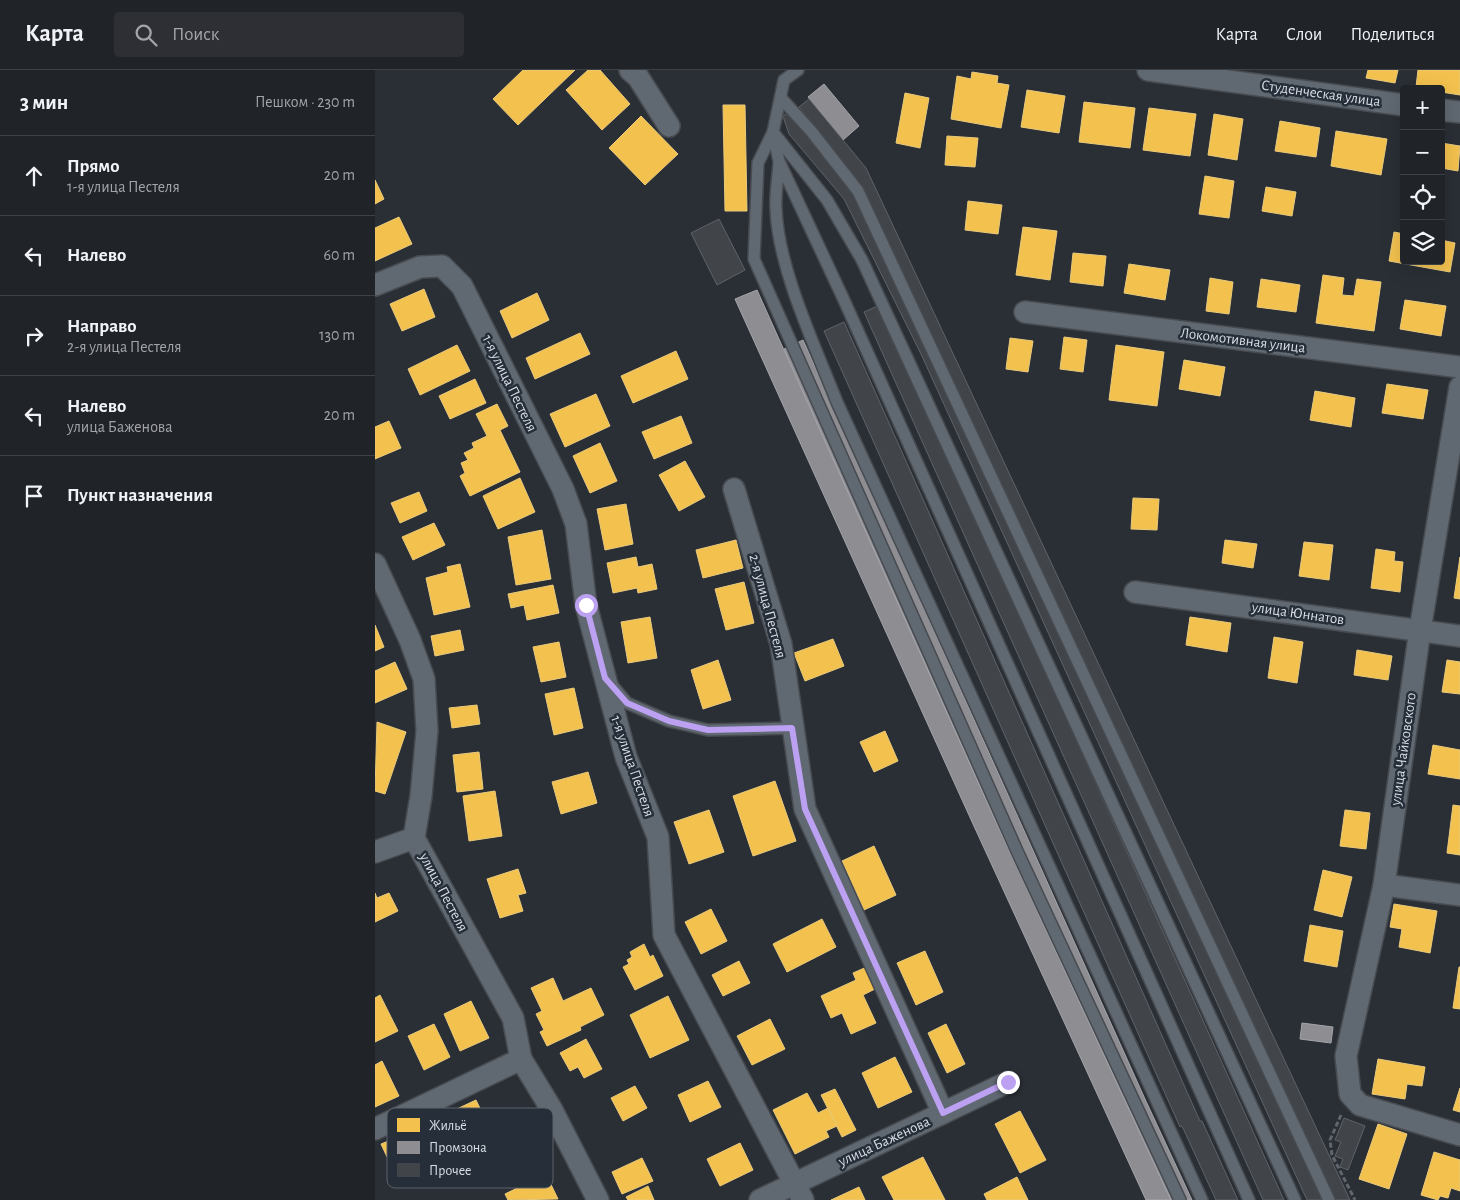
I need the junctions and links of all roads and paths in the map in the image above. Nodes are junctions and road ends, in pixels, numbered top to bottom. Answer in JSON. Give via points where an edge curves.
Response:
{"nodes":[{"id":1,"x":630,"y":70,"type":"edge"},
{"id":2,"x":797,"y":70,"type":"edge"},
{"id":3,"x":1148,"y":70,"type":"edge"},
{"id":4,"x":781,"y":98,"type":"junction"},
{"id":5,"x":1400,"y":104,"type":"edge"},
{"id":6,"x":1445,"y":110,"type":"edge"},
{"id":7,"x":1460,"y":112,"type":"edge"},
{"id":8,"x":669,"y":126,"type":"dead end"},
{"id":9,"x":773,"y":132,"type":"junction"},
{"id":10,"x":779,"y":161,"type":"junction"},
{"id":11,"x":375,"y":285,"type":"edge"},
{"id":12,"x":1025,"y":312,"type":"dead end"},
{"id":13,"x":1460,"y":367,"type":"edge"},
{"id":14,"x":1460,"y":388,"type":"edge"},
{"id":15,"x":734,"y":489,"type":"dead end"},
{"id":16,"x":375,"y":564,"type":"edge"},
{"id":17,"x":1135,"y":592,"type":"dead end"},
{"id":18,"x":1420,"y":630,"type":"junction"},
{"id":19,"x":1460,"y":636,"type":"edge"},
{"id":20,"x":605,"y":678,"type":"junction"},
{"id":21,"x":792,"y":728,"type":"junction"},
{"id":22,"x":415,"y":838,"type":"junction"},
{"id":23,"x":375,"y":852,"type":"edge"},
{"id":24,"x":1384,"y":885,"type":"junction"},
{"id":25,"x":1460,"y":895,"type":"edge"},
{"id":26,"x":521,"y":1060,"type":"junction"},
{"id":27,"x":1008,"y":1082,"type":"dead end"},
{"id":28,"x":1355,"y":1099,"type":"junction"},
{"id":29,"x":418,"y":1108,"type":"edge"},
{"id":30,"x":551,"y":1108,"type":"edge"},
{"id":31,"x":553,"y":1112,"type":"edge"},
{"id":32,"x":943,"y":1113,"type":"junction"},
{"id":33,"x":387,"y":1122,"type":"edge"},
{"id":34,"x":375,"y":1128,"type":"edge"},
{"id":35,"x":1460,"y":1135,"type":"edge"},
{"id":36,"x":799,"y":1192,"type":"edge"},
{"id":37,"x":598,"y":1200,"type":"edge"},
{"id":38,"x":760,"y":1200,"type":"edge"},
{"id":39,"x":1180,"y":1200,"type":"edge"},
{"id":40,"x":1202,"y":1200,"type":"edge"},
{"id":41,"x":1249,"y":1200,"type":"edge"},
{"id":42,"x":1295,"y":1200,"type":"edge"},
{"id":43,"x":1329,"y":1200,"type":"edge"},
{"id":44,"x":1355,"y":1200,"type":"edge"}],
"edges":[{"from":1,"to":8,"type":"street"},
{"from":2,"to":4,"type":"lane","via":[[785,80]]},
{"from":3,"to":5,"type":"street","name":"Студенческая улица"},
{"from":4,"to":9,"type":"lane"},
{"from":4,"to":43,"type":"lane","via":[[858,191]]},
{"from":6,"to":7,"type":"street"},
{"from":9,"to":10,"type":"lane"},
{"from":9,"to":39,"type":"lane","via":[[758,164],[754,259],[1017,851]]},
{"from":9,"to":42,"type":"lane","via":[[827,200],[862,260]]},
{"from":10,"to":40,"type":"lane","via":[[775,208],[780,242],[805,320],[837,402]]},
{"from":10,"to":41,"type":"lane"},
{"from":11,"to":20,"type":"street","name":"1-я улица Пестеля","via":[[420,267],[442,266],[462,286],[563,489],[576,524],[586,605]]},
{"from":12,"to":13,"type":"street","name":"Локомотивная улица"},
{"from":14,"to":18,"type":"street","name":"улица Чайковского"},
{"from":15,"to":21,"type":"street","name":"2-я улица Пестеля","via":[[781,644]]},
{"from":16,"to":22,"type":"street","name":"улица Пестеля","via":[[424,679],[427,731]]},
{"from":17,"to":18,"type":"street","name":"улица Юннатов"},
{"from":18,"to":19,"type":"street","name":"улица Юннатов"},
{"from":18,"to":24,"type":"street","name":"улица Чайковского"},
{"from":20,"to":21,"type":"lane","via":[[627,703],[669,721],[708,730]]},
{"from":20,"to":36,"type":"street","name":"1-я улица Пестеля","via":[[626,757],[658,837],[664,935]]},
{"from":21,"to":32,"type":"street","name":"2-я улица Пестеля","via":[[805,809]]},
{"from":22,"to":23,"type":"street"},
{"from":22,"to":26,"type":"street","name":"улица Пестеля","via":[[513,1018]]},
{"from":24,"to":25,"type":"street"},
{"from":24,"to":28,"type":"street","name":"улица Чайковского","via":[[1346,1056]]},
{"from":26,"to":29,"type":"street"},
{"from":26,"to":30,"type":"street","name":"улица Пестеля"},
{"from":27,"to":32,"type":"street","name":"улица Баженова"},
{"from":28,"to":35,"type":"street"},
{"from":28,"to":44,"type":"path","via":[[1330,1140],[1331,1155]]},
{"from":31,"to":37,"type":"street","name":"улица Пестеля"},
{"from":32,"to":36,"type":"street","name":"улица Баженова"},
{"from":33,"to":34,"type":"street"},
{"from":36,"to":38,"type":"street","name":"улица Баженова"}]}
